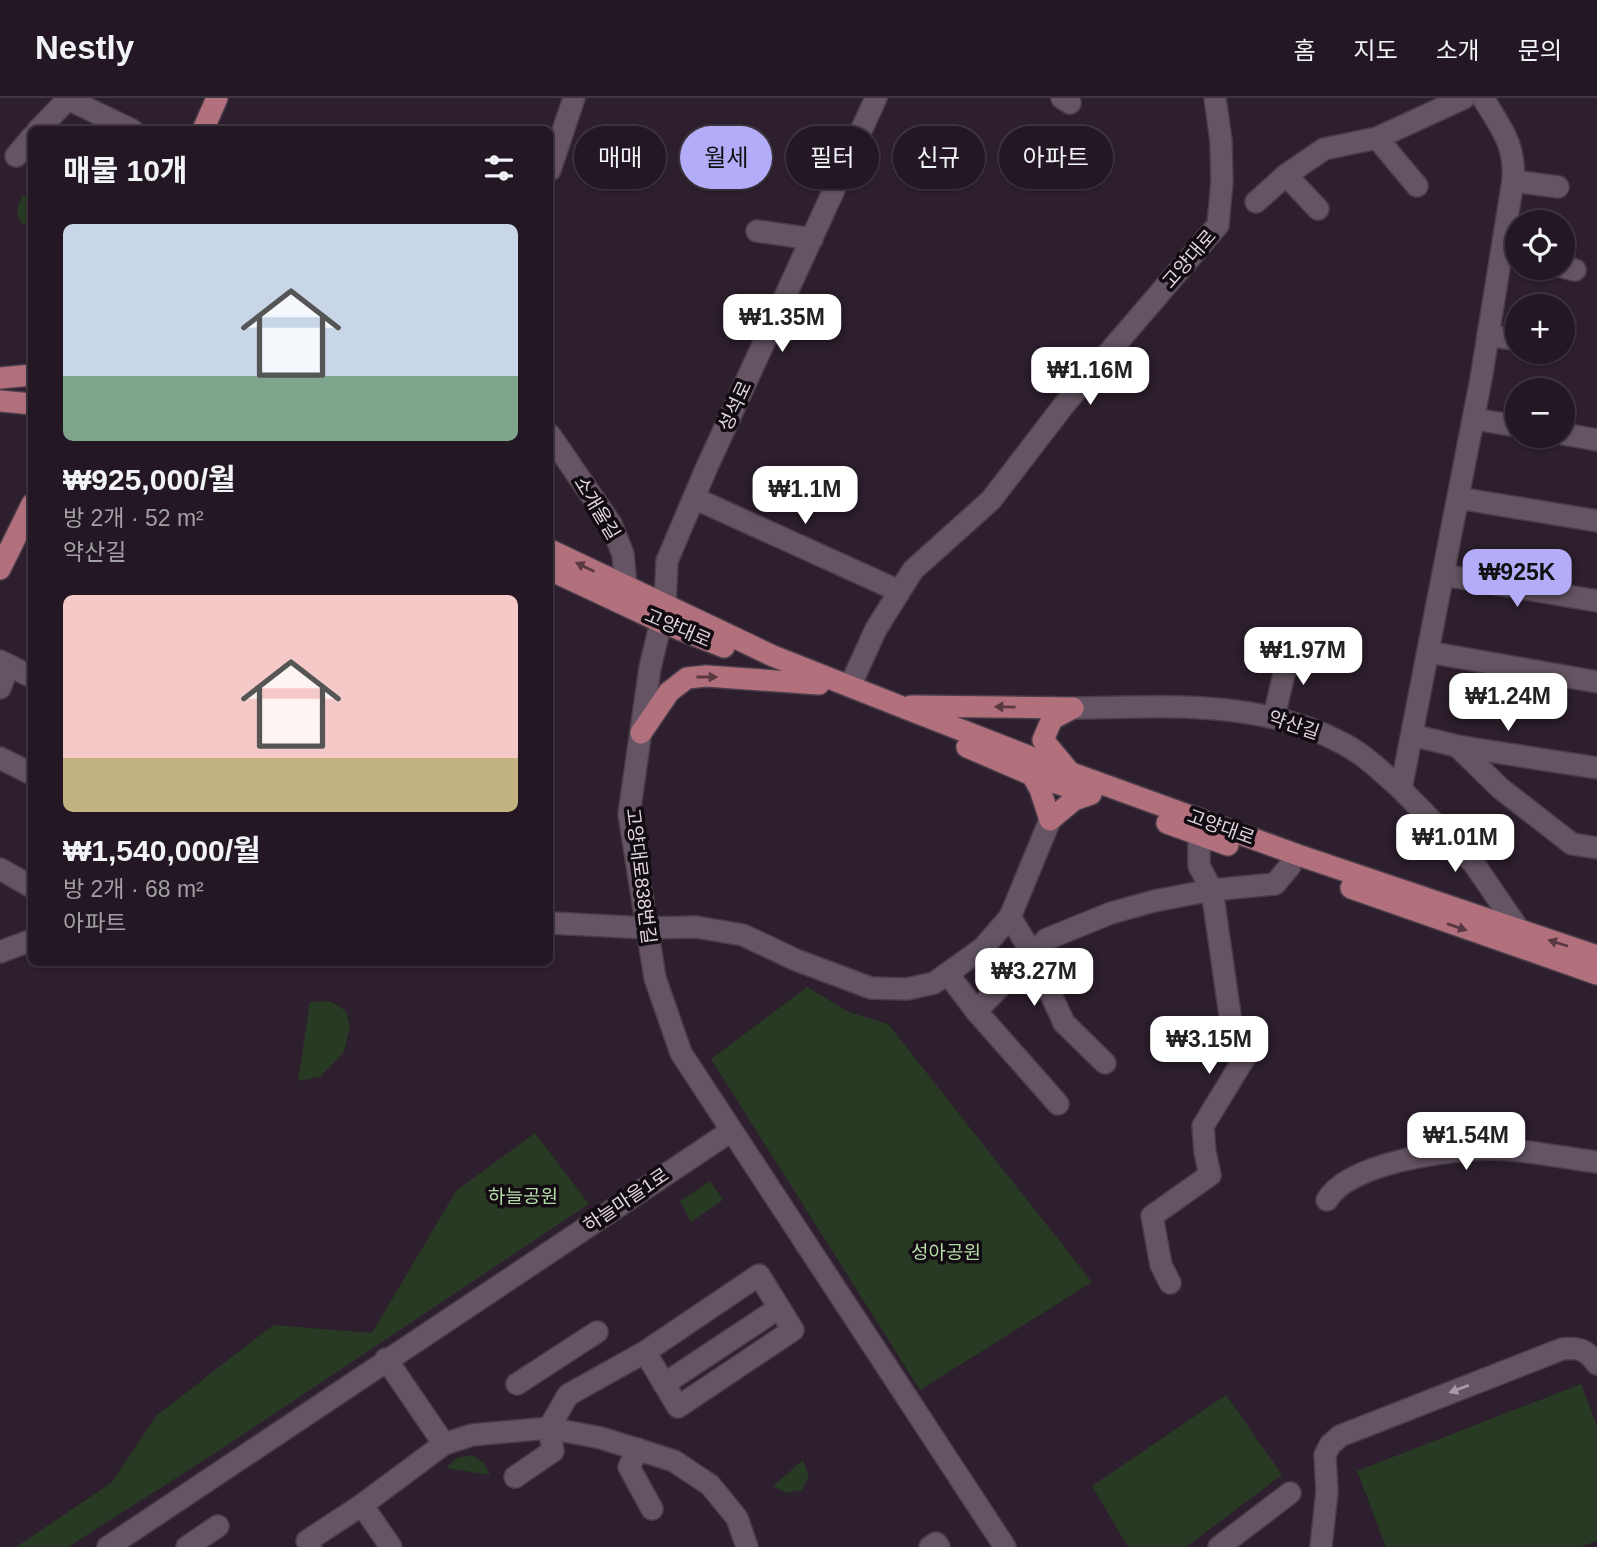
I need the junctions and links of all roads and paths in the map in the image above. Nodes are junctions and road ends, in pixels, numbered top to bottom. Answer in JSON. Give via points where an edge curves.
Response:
{"nodes":[{"id":1,"x":217,"y":98,"type":"edge"},
{"id":2,"x":574,"y":98,"type":"edge"},
{"id":3,"x":876,"y":98,"type":"edge"},
{"id":4,"x":1215,"y":98,"type":"edge"},
{"id":5,"x":1464,"y":98,"type":"edge"},
{"id":6,"x":1483,"y":98,"type":"edge"},
{"id":7,"x":69,"y":99,"type":"edge"},
{"id":8,"x":42,"y":126,"type":"edge"},
{"id":9,"x":124,"y":126,"type":"edge"},
{"id":10,"x":205,"y":126,"type":"edge"},
{"id":11,"x":1377,"y":138,"type":"junction"},
{"id":12,"x":28,"y":142,"type":"edge"},
{"id":13,"x":16,"y":156,"type":"dead end"},
{"id":14,"x":553,"y":162,"type":"edge"},
{"id":15,"x":1286,"y":175,"type":"junction"},
{"id":16,"x":1513,"y":181,"type":"junction"},
{"id":17,"x":1416,"y":186,"type":"dead end"},
{"id":18,"x":1558,"y":187,"type":"dead end"},
{"id":19,"x":1256,"y":202,"type":"dead end"},
{"id":20,"x":1318,"y":209,"type":"dead end"},
{"id":21,"x":1511,"y":210,"type":"edge"},
{"id":22,"x":757,"y":231,"type":"dead end"},
{"id":23,"x":812,"y":239,"type":"junction"},
{"id":24,"x":1505,"y":271,"type":"edge"},
{"id":25,"x":1488,"y":335,"type":"junction"},
{"id":26,"x":1505,"y":338,"type":"edge"},
{"id":27,"x":28,"y":375,"type":"edge"},
{"id":28,"x":0,"y":377,"type":"edge"},
{"id":29,"x":0,"y":401,"type":"edge"},
{"id":30,"x":28,"y":404,"type":"edge"},
{"id":31,"x":1474,"y":419,"type":"junction"},
{"id":32,"x":1505,"y":424,"type":"edge"},
{"id":33,"x":1575,"y":436,"type":"edge"},
{"id":34,"x":553,"y":439,"type":"edge"},
{"id":35,"x":1597,"y":440,"type":"edge"},
{"id":36,"x":694,"y":498,"type":"junction"},
{"id":37,"x":1458,"y":498,"type":"junction"},
{"id":38,"x":28,"y":512,"type":"edge"},
{"id":39,"x":1597,"y":521,"type":"edge"},
{"id":40,"x":553,"y":551,"type":"edge"},
{"id":41,"x":0,"y":569,"type":"edge"},
{"id":42,"x":553,"y":571,"type":"edge"},
{"id":43,"x":1443,"y":575,"type":"junction"},
{"id":44,"x":626,"y":587,"type":"junction"},
{"id":45,"x":899,"y":592,"type":"junction"},
{"id":46,"x":1597,"y":601,"type":"edge"},
{"id":47,"x":663,"y":614,"type":"junction"},
{"id":48,"x":1290,"y":648,"type":"dead end"},
{"id":49,"x":1428,"y":652,"type":"junction"},
{"id":50,"x":4,"y":664,"type":"edge"},
{"id":51,"x":28,"y":675,"type":"edge"},
{"id":52,"x":1597,"y":682,"type":"edge"},
{"id":53,"x":819,"y":684,"type":"junction"},
{"id":54,"x":850,"y":686,"type":"junction"},
{"id":55,"x":0,"y":688,"type":"edge"},
{"id":56,"x":897,"y":705,"type":"junction"},
{"id":57,"x":1073,"y":708,"type":"junction"},
{"id":58,"x":1274,"y":717,"type":"junction"},
{"id":59,"x":641,"y":733,"type":"junction"},
{"id":60,"x":1412,"y":735,"type":"junction"},
{"id":61,"x":1457,"y":746,"type":"junction"},
{"id":62,"x":0,"y":758,"type":"edge"},
{"id":63,"x":1597,"y":768,"type":"edge"},
{"id":64,"x":28,"y":772,"type":"edge"},
{"id":65,"x":1069,"y":772,"type":"junction"},
{"id":66,"x":1032,"y":775,"type":"junction"},
{"id":67,"x":1401,"y":789,"type":"junction"},
{"id":68,"x":1091,"y":794,"type":"junction"},
{"id":69,"x":1049,"y":820,"type":"junction"},
{"id":70,"x":1199,"y":835,"type":"junction"},
{"id":71,"x":1597,"y":848,"type":"edge"},
{"id":72,"x":1290,"y":866,"type":"junction"},
{"id":73,"x":0,"y":869,"type":"edge"},
{"id":74,"x":28,"y":885,"type":"edge"},
{"id":75,"x":1212,"y":890,"type":"junction"},
{"id":76,"x":1010,"y":917,"type":"junction"},
{"id":77,"x":553,"y":923,"type":"edge"},
{"id":78,"x":646,"y":928,"type":"junction"},
{"id":79,"x":1523,"y":940,"type":"junction"},
{"id":80,"x":28,"y":942,"type":"edge"},
{"id":81,"x":0,"y":952,"type":"edge"},
{"id":82,"x":1032,"y":953,"type":"junction"},
{"id":83,"x":1597,"y":956,"type":"edge"},
{"id":84,"x":947,"y":974,"type":"junction"},
{"id":85,"x":1597,"y":974,"type":"edge"},
{"id":86,"x":976,"y":1011,"type":"junction"},
{"id":87,"x":1105,"y":1063,"type":"dead end"},
{"id":88,"x":1058,"y":1104,"type":"dead end"},
{"id":89,"x":731,"y":1131,"type":"junction"},
{"id":90,"x":1597,"y":1162,"type":"edge"},
{"id":91,"x":1327,"y":1200,"type":"dead end"},
{"id":92,"x":1170,"y":1283,"type":"dead end"},
{"id":93,"x":597,"y":1332,"type":"dead end"},
{"id":94,"x":645,"y":1352,"type":"junction"},
{"id":95,"x":386,"y":1360,"type":"junction"},
{"id":96,"x":549,"y":1364,"type":"junction"},
{"id":97,"x":1597,"y":1364,"type":"edge"},
{"id":98,"x":517,"y":1384,"type":"dead end"},
{"id":99,"x":568,"y":1395,"type":"junction"},
{"id":100,"x":548,"y":1428,"type":"junction"},
{"id":101,"x":444,"y":1444,"type":"junction"},
{"id":102,"x":638,"y":1449,"type":"junction"},
{"id":103,"x":515,"y":1477,"type":"dead end"},
{"id":104,"x":1290,"y":1493,"type":"dead end"},
{"id":105,"x":362,"y":1505,"type":"junction"},
{"id":106,"x":652,"y":1509,"type":"dead end"},
{"id":107,"x":218,"y":1526,"type":"dead end"},
{"id":108,"x":382,"y":1544,"type":"edge"},
{"id":109,"x":108,"y":1547,"type":"edge"},
{"id":110,"x":187,"y":1547,"type":"edge"},
{"id":111,"x":311,"y":1547,"type":"edge"},
{"id":112,"x":747,"y":1547,"type":"edge"},
{"id":113,"x":930,"y":1547,"type":"edge"},
{"id":114,"x":939,"y":1547,"type":"edge"},
{"id":115,"x":1004,"y":1547,"type":"edge"},
{"id":116,"x":1219,"y":1547,"type":"edge"},
{"id":117,"x":1321,"y":1547,"type":"edge"}],
"edges":[{"from":1,"to":10,"type":"main road"},
{"from":2,"to":14,"type":"street"},
{"from":3,"to":23,"type":"street","name":"성석로"},
{"from":4,"to":45,"type":"street","name":"고양대로","via":[[1222,181],[1218,225],[1064,405],[991,500],[913,570]]},
{"from":5,"to":11,"type":"street"},
{"from":6,"to":16,"type":"street","via":[[1509,141]]},
{"from":7,"to":8,"type":"street"},
{"from":7,"to":9,"type":"street"},
{"from":11,"to":15,"type":"street","via":[[1324,149]]},
{"from":11,"to":17,"type":"street"},
{"from":12,"to":13,"type":"street"},
{"from":15,"to":19,"type":"street"},
{"from":15,"to":20,"type":"street"},
{"from":16,"to":18,"type":"street"},
{"from":16,"to":21,"type":"street"},
{"from":22,"to":23,"type":"street"},
{"from":23,"to":36,"type":"street","name":"성석로"},
{"from":24,"to":25,"type":"street"},
{"from":25,"to":26,"type":"street"},
{"from":25,"to":31,"type":"street"},
{"from":27,"to":28,"type":"main road"},
{"from":29,"to":30,"type":"main road"},
{"from":31,"to":32,"type":"street"},
{"from":31,"to":37,"type":"street"},
{"from":33,"to":35,"type":"street"},
{"from":34,"to":44,"type":"street","name":"소개울길","via":[[611,524],[623,554]]},
{"from":36,"to":45,"type":"street"},
{"from":36,"to":47,"type":"street","name":"성석로","via":[[667,561]]},
{"from":37,"to":39,"type":"street"},
{"from":37,"to":43,"type":"street"},
{"from":38,"to":41,"type":"main road"},
{"from":44,"to":40,"type":"main road","name":"고양대로","one_way":true},
{"from":42,"to":47,"type":"main road","name":"고양대로"},
{"from":43,"to":46,"type":"street"},
{"from":43,"to":49,"type":"street"},
{"from":44,"to":47,"type":"main road","name":"고양대로"},
{"from":45,"to":54,"type":"street","name":"고양대로"},
{"from":47,"to":53,"type":"main road","name":"고양대로"},
{"from":47,"to":54,"type":"main road","name":"고양대로"},
{"from":47,"to":59,"type":"street","name":"고양대로838번길"},
{"from":48,"to":58,"type":"street"},
{"from":49,"to":52,"type":"street"},
{"from":49,"to":60,"type":"street"},
{"from":50,"to":51,"type":"street"},
{"from":50,"to":55,"type":"street"},
{"from":59,"to":53,"type":"main road","one_way":true,"via":[[669,692],[687,678]]},
{"from":53,"to":66,"type":"main road","name":"고양대로"},
{"from":54,"to":56,"type":"main road","name":"고양대로"},
{"from":57,"to":56,"type":"main road","one_way":true},
{"from":56,"to":65,"type":"main road","name":"고양대로"},
{"from":57,"to":58,"type":"street","name":"약산길","via":[[1222,710]]},
{"from":57,"to":65,"type":"main road","via":[[1052,719],[1044,740]]},
{"from":58,"to":67,"type":"street","name":"약산길","via":[[1345,744]]},
{"from":59,"to":78,"type":"street","name":"고양대로838번길","via":[[629,814]]},
{"from":60,"to":61,"type":"street"},
{"from":60,"to":67,"type":"street"},
{"from":61,"to":63,"type":"street"},
{"from":61,"to":71,"type":"street","via":[[1500,788],[1572,844]]},
{"from":62,"to":64,"type":"street"},
{"from":65,"to":79,"type":"main road","name":"고양대로"},
{"from":66,"to":68,"type":"main road","name":"고양대로"},
{"from":66,"to":69,"type":"main road"},
{"from":67,"to":79,"type":"street","name":"약산길","via":[[1474,864]]},
{"from":68,"to":69,"type":"main road","via":[[1074,800]]},
{"from":68,"to":70,"type":"main road","name":"고양대로"},
{"from":69,"to":76,"type":"street"},
{"from":70,"to":72,"type":"main road","name":"고양대로"},
{"from":70,"to":75,"type":"street","name":"고양대로","via":[[1199,866]]},
{"from":72,"to":75,"type":"street","via":[[1275,884]]},
{"from":72,"to":79,"type":"main road","name":"고양대로","one_way":true},
{"from":73,"to":74,"type":"street"},
{"from":75,"to":82,"type":"street","via":[[1111,913],[1046,939]]},
{"from":75,"to":92,"type":"street","name":"고양대로","via":[[1232,1029],[1253,1044],[1203,1126],[1210,1175],[1152,1216],[1161,1265]]},
{"from":76,"to":82,"type":"street"},
{"from":76,"to":84,"type":"street","via":[[984,948]]},
{"from":77,"to":78,"type":"street"},
{"from":78,"to":84,"type":"street","via":[[696,927],[743,935],[871,988],[907,989],[934,983]]},
{"from":78,"to":89,"type":"street","name":"고양대로838번길","via":[[655,978],[681,1053]]},
{"from":83,"to":79,"type":"main road","name":"고양대로","one_way":true},
{"from":79,"to":85,"type":"main road","name":"고양대로"},
{"from":80,"to":81,"type":"street"},
{"from":82,"to":86,"type":"street"},
{"from":82,"to":87,"type":"street","via":[[1064,1023]]},
{"from":84,"to":86,"type":"street"},
{"from":86,"to":88,"type":"street"},
{"from":89,"to":95,"type":"street","name":"하늘마을1로"},
{"from":89,"to":115,"type":"street"},
{"from":90,"to":91,"type":"street","via":[[1492,1149],[1454,1152],[1364,1172],[1339,1185]]},
{"from":93,"to":96,"type":"street"},
{"from":94,"to":94,"type":"street","via":[[759,1275],[793,1330],[678,1406]]},
{"from":94,"to":99,"type":"street"},
{"from":95,"to":101,"type":"street"},
{"from":95,"to":109,"type":"street","name":"하늘마을1로"},
{"from":96,"to":98,"type":"street"},
{"from":96,"to":99,"type":"street"},
{"from":97,"to":117,"type":"street","one_way":true,"via":[[1585,1350],[1562,1349],[1340,1436],[1325,1455],[1327,1490]]},
{"from":99,"to":100,"type":"street"},
{"from":100,"to":101,"type":"street","via":[[472,1435]]},
{"from":100,"to":102,"type":"street"},
{"from":100,"to":103,"type":"street","via":[[553,1451]]},
{"from":101,"to":105,"type":"street"},
{"from":102,"to":106,"type":"street","via":[[629,1467]]},
{"from":102,"to":112,"type":"street","via":[[674,1461],[710,1485],[737,1518]]},
{"from":104,"to":116,"type":"street"},
{"from":105,"to":108,"type":"street"},
{"from":105,"to":111,"type":"street","via":[[307,1541]]},
{"from":107,"to":110,"type":"street"},
{"from":113,"to":114,"type":"street","via":[[936,1543]]}]}
